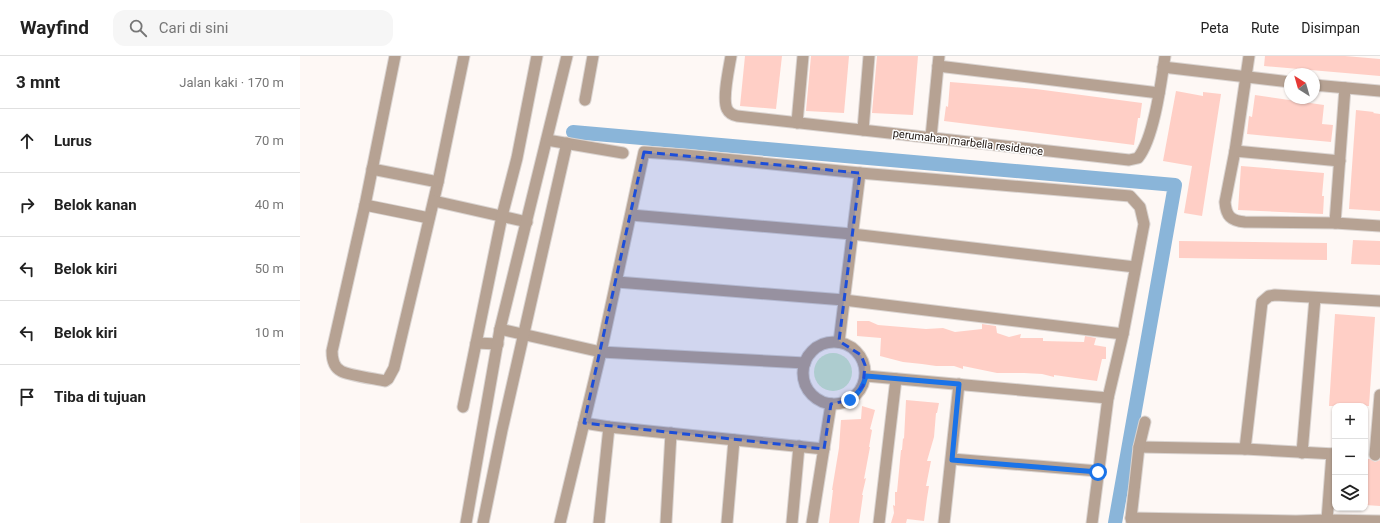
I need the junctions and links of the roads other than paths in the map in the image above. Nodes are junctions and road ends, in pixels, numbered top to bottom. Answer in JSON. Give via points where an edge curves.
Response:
{"nodes":[{"id":1,"x":394,"y":56,"type":"edge"},
{"id":2,"x":464,"y":56,"type":"edge"},
{"id":3,"x":537,"y":56,"type":"edge"},
{"id":4,"x":566,"y":56,"type":"edge"},
{"id":5,"x":593,"y":56,"type":"edge"},
{"id":6,"x":731,"y":56,"type":"edge"},
{"id":7,"x":803,"y":56,"type":"edge"},
{"id":8,"x":869,"y":56,"type":"edge"},
{"id":9,"x":1249,"y":56,"type":"edge"},
{"id":10,"x":938,"y":61,"type":"edge"},
{"id":11,"x":1164,"y":62,"type":"edge"},
{"id":12,"x":1246,"y":78,"type":"junction"},
{"id":13,"x":1284,"y":81,"type":"edge"},
{"id":14,"x":1320,"y":86,"type":"edge"},
{"id":15,"x":1345,"y":88,"type":"junction"},
{"id":16,"x":1380,"y":91,"type":"edge"},
{"id":17,"x":1159,"y":93,"type":"junction"},
{"id":18,"x":585,"y":100,"type":"dead end"},
{"id":19,"x":797,"y":123,"type":"junction"},
{"id":20,"x":863,"y":130,"type":"junction"},
{"id":21,"x":931,"y":137,"type":"junction"},
{"id":22,"x":547,"y":140,"type":"junction"},
{"id":23,"x":567,"y":143,"type":"junction"},
{"id":24,"x":1235,"y":151,"type":"junction"},
{"id":25,"x":623,"y":152,"type":"dead end"},
{"id":26,"x":1340,"y":161,"type":"junction"},
{"id":27,"x":372,"y":169,"type":"junction"},
{"id":28,"x":860,"y":173,"type":"junction"},
{"id":29,"x":438,"y":182,"type":"junction"},
{"id":30,"x":434,"y":201,"type":"junction"},
{"id":31,"x":365,"y":205,"type":"junction"},
{"id":32,"x":631,"y":215,"type":"junction"},
{"id":33,"x":502,"y":216,"type":"junction"},
{"id":34,"x":429,"y":218,"type":"junction"},
{"id":35,"x":527,"y":222,"type":"junction"},
{"id":36,"x":1335,"y":223,"type":"junction"},
{"id":37,"x":1380,"y":226,"type":"edge"},
{"id":38,"x":852,"y":234,"type":"junction"},
{"id":39,"x":1136,"y":267,"type":"junction"},
{"id":40,"x":617,"y":282,"type":"junction"},
{"id":41,"x":1315,"y":298,"type":"junction"},
{"id":42,"x":844,"y":300,"type":"junction"},
{"id":43,"x":1380,"y":301,"type":"edge"},
{"id":44,"x":500,"y":329,"type":"junction"},
{"id":45,"x":524,"y":334,"type":"junction"},
{"id":46,"x":1123,"y":334,"type":"junction"},
{"id":47,"x":476,"y":342,"type":"junction"},
{"id":48,"x":839,"y":342,"type":"junction"},
{"id":49,"x":498,"y":344,"type":"junction"},
{"id":50,"x":601,"y":352,"type":"junction"},
{"id":51,"x":805,"y":363,"type":"junction"},
{"id":52,"x":866,"y":376,"type":"junction"},
{"id":53,"x":896,"y":379,"type":"junction"},
{"id":54,"x":959,"y":384,"type":"junction"},
{"id":55,"x":1380,"y":395,"type":"edge"},
{"id":56,"x":1108,"y":398,"type":"junction"},
{"id":57,"x":831,"y":404,"type":"junction"},
{"id":58,"x":463,"y":407,"type":"dead end"},
{"id":59,"x":1145,"y":422,"type":"dead end"},
{"id":60,"x":584,"y":423,"type":"junction"},
{"id":61,"x":609,"y":427,"type":"junction"},
{"id":62,"x":671,"y":433,"type":"junction"},
{"id":63,"x":734,"y":440,"type":"junction"},
{"id":64,"x":799,"y":446,"type":"junction"},
{"id":65,"x":1139,"y":447,"type":"junction"},
{"id":66,"x":824,"y":449,"type":"junction"},
{"id":67,"x":1245,"y":449,"type":"junction"},
{"id":68,"x":1302,"y":452,"type":"junction"},
{"id":69,"x":1332,"y":454,"type":"edge"},
{"id":70,"x":1373,"y":455,"type":"edge"},
{"id":71,"x":952,"y":460,"type":"junction"},
{"id":72,"x":1332,"y":465,"type":"edge"},
{"id":73,"x":1098,"y":472,"type":"junction"},
{"id":74,"x":1132,"y":520,"type":"edge"},
{"id":75,"x":1327,"y":520,"type":"junction"},
{"id":76,"x":1380,"y":521,"type":"edge"},
{"id":77,"x":466,"y":523,"type":"edge"},
{"id":78,"x":483,"y":523,"type":"edge"},
{"id":79,"x":560,"y":523,"type":"edge"},
{"id":80,"x":599,"y":523,"type":"edge"},
{"id":81,"x":666,"y":523,"type":"edge"},
{"id":82,"x":727,"y":523,"type":"edge"},
{"id":83,"x":792,"y":523,"type":"edge"},
{"id":84,"x":812,"y":523,"type":"edge"},
{"id":85,"x":879,"y":523,"type":"edge"},
{"id":86,"x":944,"y":523,"type":"edge"},
{"id":87,"x":1092,"y":523,"type":"edge"}],
"edges":[{"from":1,"to":27,"type":"street"},
{"from":2,"to":29,"type":"street"},
{"from":3,"to":33,"type":"street","via":[[517,158]]},
{"from":4,"to":22,"type":"street"},
{"from":5,"to":18,"type":"street"},
{"from":6,"to":19,"type":"street","name":"perumahan marbella residence","via":[[726,88],[727,110],[737,116]]},
{"from":7,"to":19,"type":"street"},
{"from":8,"to":20,"type":"street"},
{"from":9,"to":12,"type":"street"},
{"from":10,"to":17,"type":"street"},
{"from":10,"to":21,"type":"street"},
{"from":11,"to":12,"type":"street","name":"perumahan marbella residence"},
{"from":11,"to":17,"type":"street","name":"perumahan marbella residence"},
{"from":12,"to":13,"type":"street","name":"perumahan marbella residence"},
{"from":12,"to":24,"type":"street"},
{"from":14,"to":15,"type":"street"},
{"from":15,"to":16,"type":"street"},
{"from":15,"to":26,"type":"street"},
{"from":17,"to":21,"type":"street","name":"perumahan marbella residence","via":[[1147,144],[1138,158],[1129,160]]},
{"from":19,"to":20,"type":"street","name":"perumahan marbella residence"},
{"from":20,"to":21,"type":"street","name":"perumahan marbella residence"},
{"from":22,"to":23,"type":"street"},
{"from":22,"to":35,"type":"street"},
{"from":23,"to":25,"type":"street"},
{"from":23,"to":45,"type":"street"},
{"from":24,"to":26,"type":"street"},
{"from":24,"to":36,"type":"street","via":[[1225,202],[1225,210],[1229,217],[1235,221]]},
{"from":26,"to":36,"type":"street"},
{"from":27,"to":29,"type":"street"},
{"from":27,"to":31,"type":"street"},
{"from":28,"to":32,"type":"street","via":[[644,152]]},
{"from":28,"to":38,"type":"street"},
{"from":28,"to":39,"type":"street","via":[[1130,196],[1140,207],[1144,224]]},
{"from":29,"to":30,"type":"street"},
{"from":30,"to":33,"type":"street"},
{"from":30,"to":34,"type":"street"},
{"from":31,"to":34,"type":"street"},
{"from":31,"to":34,"type":"street","via":[[332,360],[341,371],[380,380],[388,379],[394,368]]},
{"from":32,"to":38,"type":"street"},
{"from":32,"to":40,"type":"street"},
{"from":33,"to":35,"type":"street"},
{"from":33,"to":47,"type":"street"},
{"from":35,"to":44,"type":"street"},
{"from":36,"to":37,"type":"street"},
{"from":38,"to":39,"type":"street"},
{"from":38,"to":42,"type":"street"},
{"from":39,"to":46,"type":"street"},
{"from":40,"to":42,"type":"street"},
{"from":40,"to":50,"type":"street"},
{"from":41,"to":43,"type":"street"},
{"from":41,"to":67,"type":"street","via":[[1275,295],[1262,302]]},
{"from":41,"to":68,"type":"street"},
{"from":42,"to":46,"type":"street"},
{"from":42,"to":48,"type":"street"},
{"from":44,"to":45,"type":"street"},
{"from":44,"to":49,"type":"street"},
{"from":45,"to":50,"type":"street"},
{"from":45,"to":78,"type":"street"},
{"from":46,"to":56,"type":"street"},
{"from":47,"to":49,"type":"street"},
{"from":47,"to":58,"type":"street"},
{"from":48,"to":51,"type":"street","via":[[822,344],[813,350]]},
{"from":48,"to":52,"type":"street","via":[[861,355]]},
{"from":49,"to":77,"type":"street"},
{"from":50,"to":51,"type":"street"},
{"from":50,"to":60,"type":"street"},
{"from":51,"to":57,"type":"street","via":[[803,370],[807,389],[817,399]]},
{"from":52,"to":53,"type":"street"},
{"from":52,"to":57,"type":"street","via":[[858,394],[841,404]]},
{"from":53,"to":54,"type":"street"},
{"from":53,"to":85,"type":"street"},
{"from":54,"to":56,"type":"street"},
{"from":54,"to":71,"type":"street"},
{"from":55,"to":70,"type":"street"},
{"from":56,"to":73,"type":"street"},
{"from":57,"to":66,"type":"street"},
{"from":59,"to":65,"type":"street"},
{"from":60,"to":61,"type":"street"},
{"from":60,"to":79,"type":"street"},
{"from":61,"to":62,"type":"street"},
{"from":61,"to":80,"type":"street"},
{"from":62,"to":63,"type":"street"},
{"from":62,"to":81,"type":"street"},
{"from":63,"to":64,"type":"street"},
{"from":63,"to":82,"type":"street"},
{"from":64,"to":66,"type":"street"},
{"from":64,"to":83,"type":"street"},
{"from":65,"to":67,"type":"street"},
{"from":65,"to":74,"type":"street"},
{"from":66,"to":84,"type":"street"},
{"from":67,"to":68,"type":"street"},
{"from":68,"to":69,"type":"street"},
{"from":71,"to":73,"type":"street"},
{"from":71,"to":86,"type":"street"},
{"from":72,"to":75,"type":"street"},
{"from":73,"to":87,"type":"street"},
{"from":74,"to":75,"type":"street"},
{"from":75,"to":76,"type":"street"}]}
